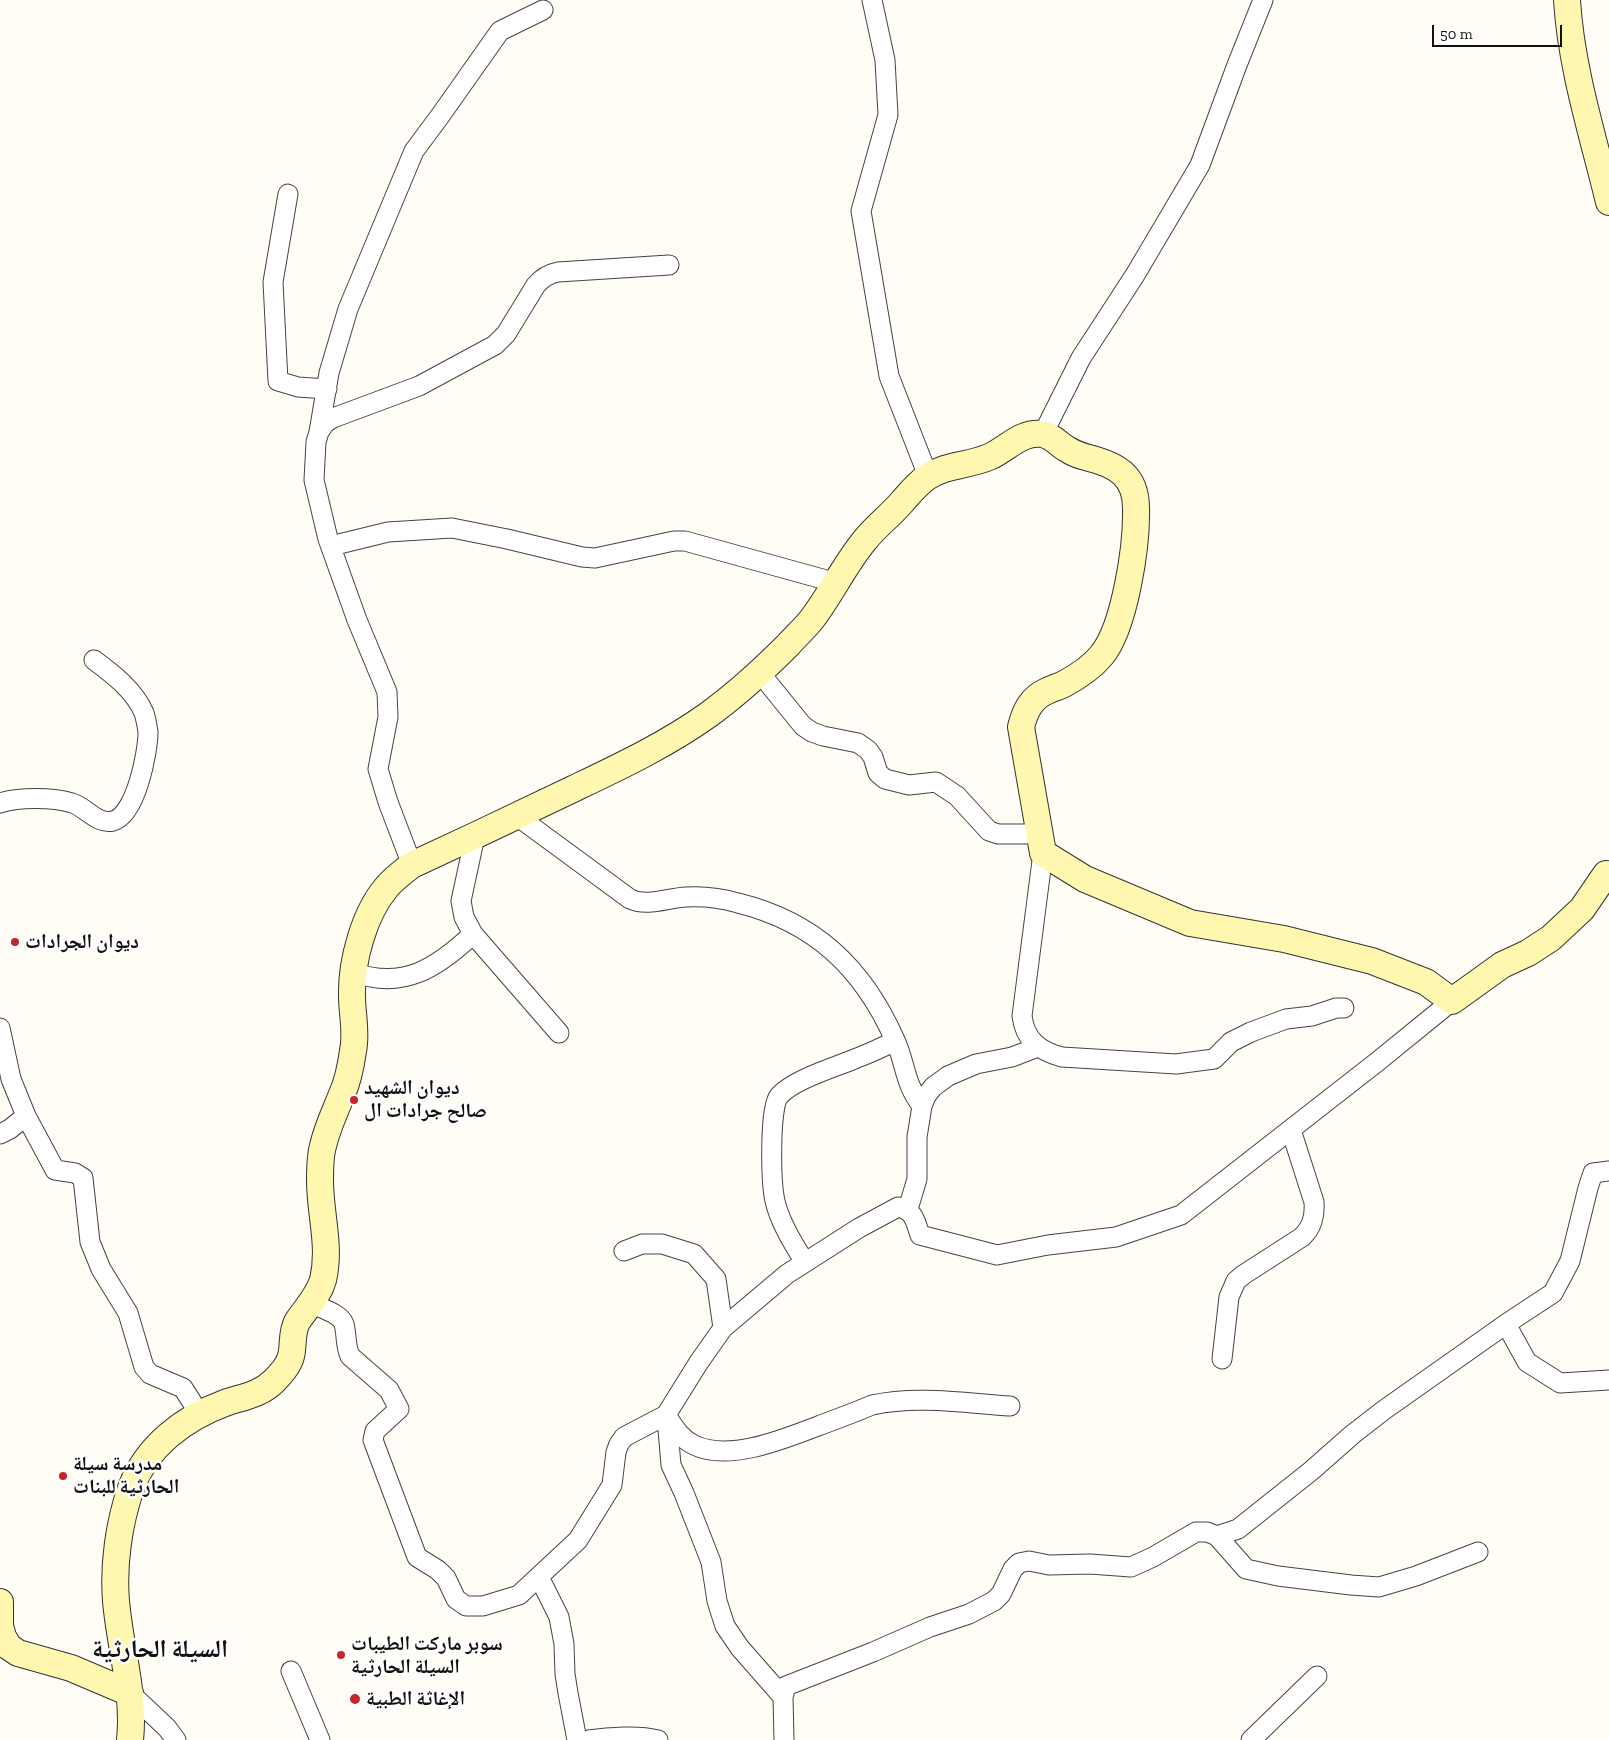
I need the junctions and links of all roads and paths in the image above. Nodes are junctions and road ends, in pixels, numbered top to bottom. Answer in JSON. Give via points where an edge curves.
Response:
{"nodes":[{"id":1,"x":872,"y":0,"type":"edge"},
{"id":2,"x":1263,"y":0,"type":"edge"},
{"id":3,"x":1567,"y":0,"type":"edge"},
{"id":4,"x":543,"y":10,"type":"dead end"},
{"id":5,"x":288,"y":194,"type":"dead end"},
{"id":6,"x":1609,"y":202,"type":"edge"},
{"id":7,"x":670,"y":265,"type":"dead end"},
{"id":8,"x":327,"y":389,"type":"junction"},
{"id":9,"x":319,"y":432,"type":"junction"},
{"id":10,"x":1043,"y":434,"type":"junction"},
{"id":11,"x":928,"y":476,"type":"junction"},
{"id":12,"x":331,"y":546,"type":"junction"},
{"id":13,"x":837,"y":583,"type":"junction"},
{"id":14,"x":94,"y":660,"type":"dead end"},
{"id":15,"x":760,"y":673,"type":"junction"},
{"id":16,"x":0,"y":804,"type":"edge"},
{"id":17,"x":517,"y":816,"type":"junction"},
{"id":18,"x":475,"y":836,"type":"junction"},
{"id":19,"x":1041,"y":844,"type":"junction"},
{"id":20,"x":412,"y":865,"type":"junction"},
{"id":21,"x":1607,"y":867,"type":"edge"},
{"id":22,"x":474,"y":934,"type":"junction"},
{"id":23,"x":353,"y":972,"type":"junction"},
{"id":24,"x":1452,"y":1001,"type":"junction"},
{"id":25,"x":1344,"y":1008,"type":"dead end"},
{"id":26,"x":0,"y":1028,"type":"edge"},
{"id":27,"x":559,"y":1033,"type":"dead end"},
{"id":28,"x":895,"y":1041,"type":"junction"},
{"id":29,"x":1038,"y":1047,"type":"junction"},
{"id":30,"x":922,"y":1106,"type":"junction"},
{"id":31,"x":26,"y":1116,"type":"junction"},
{"id":32,"x":1291,"y":1130,"type":"junction"},
{"id":33,"x":0,"y":1134,"type":"edge"},
{"id":34,"x":1609,"y":1172,"type":"edge"},
{"id":35,"x":908,"y":1209,"type":"junction"},
{"id":36,"x":624,"y":1251,"type":"dead end"},
{"id":37,"x":805,"y":1262,"type":"junction"},
{"id":38,"x":310,"y":1303,"type":"junction"},
{"id":39,"x":1506,"y":1324,"type":"junction"},
{"id":40,"x":723,"y":1328,"type":"junction"},
{"id":41,"x":1222,"y":1359,"type":"dead end"},
{"id":42,"x":1609,"y":1380,"type":"edge"},
{"id":43,"x":1010,"y":1406,"type":"dead end"},
{"id":44,"x":199,"y":1413,"type":"junction"},
{"id":45,"x":666,"y":1414,"type":"junction"},
{"id":46,"x":1218,"y":1536,"type":"junction"},
{"id":47,"x":1478,"y":1552,"type":"dead end"},
{"id":48,"x":539,"y":1577,"type":"junction"},
{"id":49,"x":0,"y":1602,"type":"edge"},
{"id":50,"x":0,"y":1625,"type":"edge"},
{"id":51,"x":291,"y":1671,"type":"dead end"},
{"id":52,"x":1317,"y":1676,"type":"dead end"},
{"id":53,"x":130,"y":1693,"type":"junction"},
{"id":54,"x":783,"y":1697,"type":"junction"},
{"id":55,"x":130,"y":1740,"type":"edge"},
{"id":56,"x":176,"y":1740,"type":"edge"},
{"id":57,"x":320,"y":1740,"type":"edge"},
{"id":58,"x":577,"y":1740,"type":"edge"},
{"id":59,"x":589,"y":1740,"type":"edge"},
{"id":60,"x":658,"y":1740,"type":"edge"},
{"id":61,"x":784,"y":1740,"type":"edge"},
{"id":62,"x":1251,"y":1740,"type":"edge"}],
"edges":[{"from":1,"to":11,"type":"street","via":[[885,60],[888,115],[861,211],[889,376]]},
{"from":2,"to":10,"type":"street","via":[[1200,165],[1081,358]]},
{"from":3,"to":6,"type":"street","via":[[1579,80]]},
{"from":4,"to":8,"type":"street","via":[[500,31],[414,151],[348,309]]},
{"from":5,"to":8,"type":"street","via":[[273,282],[278,381],[298,387]]},
{"from":7,"to":9,"type":"street","via":[[550,273],[536,285],[506,334],[495,345],[419,386],[333,418]]},
{"from":8,"to":9,"type":"street"},
{"from":9,"to":12,"type":"street","via":[[314,480]]},
{"from":10,"to":11,"type":"street","via":[[1022,437],[990,457],[953,465]]},
{"from":10,"to":19,"type":"street","via":[[1079,456],[1116,467],[1131,483],[1137,505],[1135,544],[1120,618],[1111,642],[1088,668],[1060,686],[1039,694],[1024,715],[1022,740]]},
{"from":11,"to":13,"type":"street","via":[[864,540]]},
{"from":12,"to":13,"type":"street","via":[[388,532],[452,528],[595,558],[685,541]]},
{"from":12,"to":20,"type":"street","via":[[357,620],[388,692],[388,717],[378,770]]},
{"from":13,"to":15,"type":"street","via":[[811,621]]},
{"from":14,"to":16,"type":"street","via":[[119,680],[143,711],[146,720],[144,764],[131,802],[120,818],[111,821],[103,821],[73,803],[60,800],[32,799]]},
{"from":15,"to":17,"type":"street","via":[[707,716],[668,741]]},
{"from":15,"to":19,"type":"street","via":[[803,726],[812,732],[858,744],[868,750],[878,773],[885,779],[909,785],[936,782],[957,796],[989,831]]},
{"from":17,"to":18,"type":"street"},
{"from":17,"to":28,"type":"street","via":[[638,903],[688,897],[728,900],[760,908],[796,924],[829,947],[858,977]]},
{"from":18,"to":20,"type":"street"},
{"from":18,"to":22,"type":"street","via":[[461,901],[464,917]]},
{"from":19,"to":24,"type":"street","via":[[1084,879],[1190,923],[1284,939],[1372,961],[1426,982]]},
{"from":19,"to":29,"type":"street","via":[[1022,1016],[1026,1033]]},
{"from":20,"to":23,"type":"street","via":[[387,887],[374,905],[365,925]]},
{"from":21,"to":24,"type":"street","via":[[1582,909],[1551,938],[1502,965]]},
{"from":22,"to":23,"type":"street","via":[[449,955],[401,979],[376,979]]},
{"from":22,"to":27,"type":"street"},
{"from":23,"to":38,"type":"street","via":[[354,1050],[344,1091],[322,1149],[320,1182],[326,1234],[325,1264],[318,1296]]},
{"from":24,"to":32,"type":"street"},
{"from":25,"to":29,"type":"street","via":[[1286,1019],[1252,1032],[1231,1042],[1214,1060],[1176,1064],[1062,1057]]},
{"from":26,"to":31,"type":"street","via":[[11,1079]]},
{"from":28,"to":30,"type":"street","via":[[910,1088]]},
{"from":28,"to":37,"type":"street","via":[[800,1082],[778,1098],[774,1108],[772,1161],[775,1201],[790,1239]]},
{"from":29,"to":30,"type":"street","via":[[1012,1057],[976,1064],[948,1076],[926,1096]]},
{"from":30,"to":35,"type":"street","via":[[917,1137],[917,1179]]},
{"from":31,"to":33,"type":"street"},
{"from":31,"to":44,"type":"street","via":[[55,1170],[75,1172],[83,1178],[90,1242],[101,1269],[128,1312],[144,1367],[150,1374],[183,1388]]},
{"from":32,"to":35,"type":"street","via":[[1181,1215],[1116,1237],[997,1255],[920,1235]]},
{"from":32,"to":41,"type":"street","via":[[1314,1202],[1313,1222],[1302,1237],[1236,1281],[1229,1297]]},
{"from":34,"to":39,"type":"street","via":[[1593,1174],[1570,1261],[1553,1293]]},
{"from":35,"to":37,"type":"street","via":[[898,1207]]},
{"from":36,"to":40,"type":"street","via":[[642,1244],[662,1244],[694,1254],[716,1279]]},
{"from":37,"to":40,"type":"street"},
{"from":38,"to":44,"type":"street","via":[[296,1325],[291,1356],[272,1383],[251,1396]]},
{"from":38,"to":48,"type":"street","via":[[339,1317],[344,1324],[350,1356],[388,1390],[399,1410],[375,1431],[373,1440],[417,1556],[446,1578],[456,1599],[466,1606],[483,1606],[519,1595]]},
{"from":39,"to":42,"type":"street","via":[[1527,1362],[1560,1383]]},
{"from":39,"to":46,"type":"street","via":[[1384,1410],[1238,1529]]},
{"from":40,"to":45,"type":"street"},
{"from":43,"to":45,"type":"street","via":[[883,1402],[778,1441],[726,1450],[694,1445],[679,1435]]},
{"from":44,"to":53,"type":"street","via":[[165,1437],[150,1454],[132,1486],[123,1517],[117,1550],[116,1600]]},
{"from":45,"to":48,"type":"street","via":[[624,1437],[618,1444],[612,1486],[578,1540]]},
{"from":45,"to":54,"type":"street","via":[[671,1465],[688,1500],[710,1562],[725,1626]]},
{"from":46,"to":47,"type":"street","via":[[1246,1569],[1278,1576],[1379,1587]]},
{"from":46,"to":54,"type":"street","via":[[1196,1532],[1153,1558],[1131,1567],[1019,1563],[1002,1594],[994,1601],[969,1614],[786,1686]]},
{"from":48,"to":58,"type":"street","via":[[559,1617]]},
{"from":49,"to":50,"type":"street"},
{"from":50,"to":53,"type":"street","via":[[3,1637],[18,1653],[71,1668]]},
{"from":51,"to":57,"type":"street"},
{"from":52,"to":62,"type":"street"},
{"from":53,"to":55,"type":"street"},
{"from":53,"to":56,"type":"street"},
{"from":54,"to":61,"type":"street"},
{"from":59,"to":60,"type":"street","via":[[648,1737]]}]}
